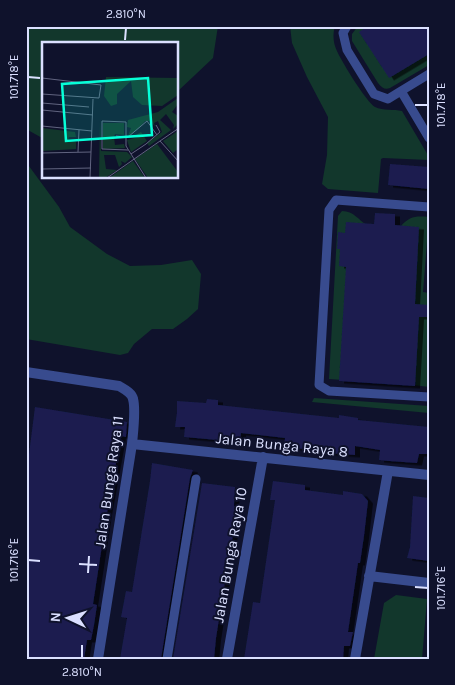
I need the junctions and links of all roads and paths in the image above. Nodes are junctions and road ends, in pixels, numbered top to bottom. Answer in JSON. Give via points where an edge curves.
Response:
{"nodes":[{"id":1,"x":347,"y":26,"type":"edge"},
{"id":2,"x":429,"y":74,"type":"edge"},
{"id":3,"x":401,"y":92,"type":"junction"},
{"id":4,"x":429,"y":138,"type":"edge"},
{"id":5,"x":429,"y":207,"type":"edge"},
{"id":6,"x":26,"y":372,"type":"edge"},
{"id":7,"x":429,"y":397,"type":"edge"},
{"id":8,"x":132,"y":444,"type":"junction"},
{"id":9,"x":263,"y":457,"type":"junction"},
{"id":10,"x":388,"y":471,"type":"junction"},
{"id":11,"x":429,"y":476,"type":"edge"},
{"id":12,"x":196,"y":479,"type":"dead end"},
{"id":13,"x":369,"y":576,"type":"junction"},
{"id":14,"x":429,"y":583,"type":"edge"},
{"id":15,"x":98,"y":659,"type":"edge"},
{"id":16,"x":167,"y":659,"type":"edge"},
{"id":17,"x":228,"y":659,"type":"edge"},
{"id":18,"x":355,"y":659,"type":"edge"}],
"edges":[{"from":1,"to":3,"type":"lane","via":[[343,33],[347,50],[374,94],[388,98]]},
{"from":2,"to":3,"type":"lane"},
{"from":3,"to":4,"type":"lane"},
{"from":5,"to":7,"type":"lane","via":[[336,200],[329,210],[319,385],[329,391]]},
{"from":6,"to":8,"type":"street","name":"Jalan Bunga Raya 11","via":[[109,384],[128,392],[133,398],[134,408]]},
{"from":8,"to":9,"type":"street","name":"Jalan Bunga Raya 8"},
{"from":8,"to":15,"type":"street","name":"Jalan Bunga Raya 11"},
{"from":9,"to":10,"type":"street","name":"Jalan Bunga Raya 8"},
{"from":9,"to":17,"type":"street","name":"Jalan Bunga Raya 10"},
{"from":10,"to":11,"type":"street","name":"Jalan Bunga Raya 8"},
{"from":10,"to":13,"type":"street"},
{"from":12,"to":16,"type":"lane"},
{"from":13,"to":14,"type":"street"},
{"from":13,"to":18,"type":"street"}]}
